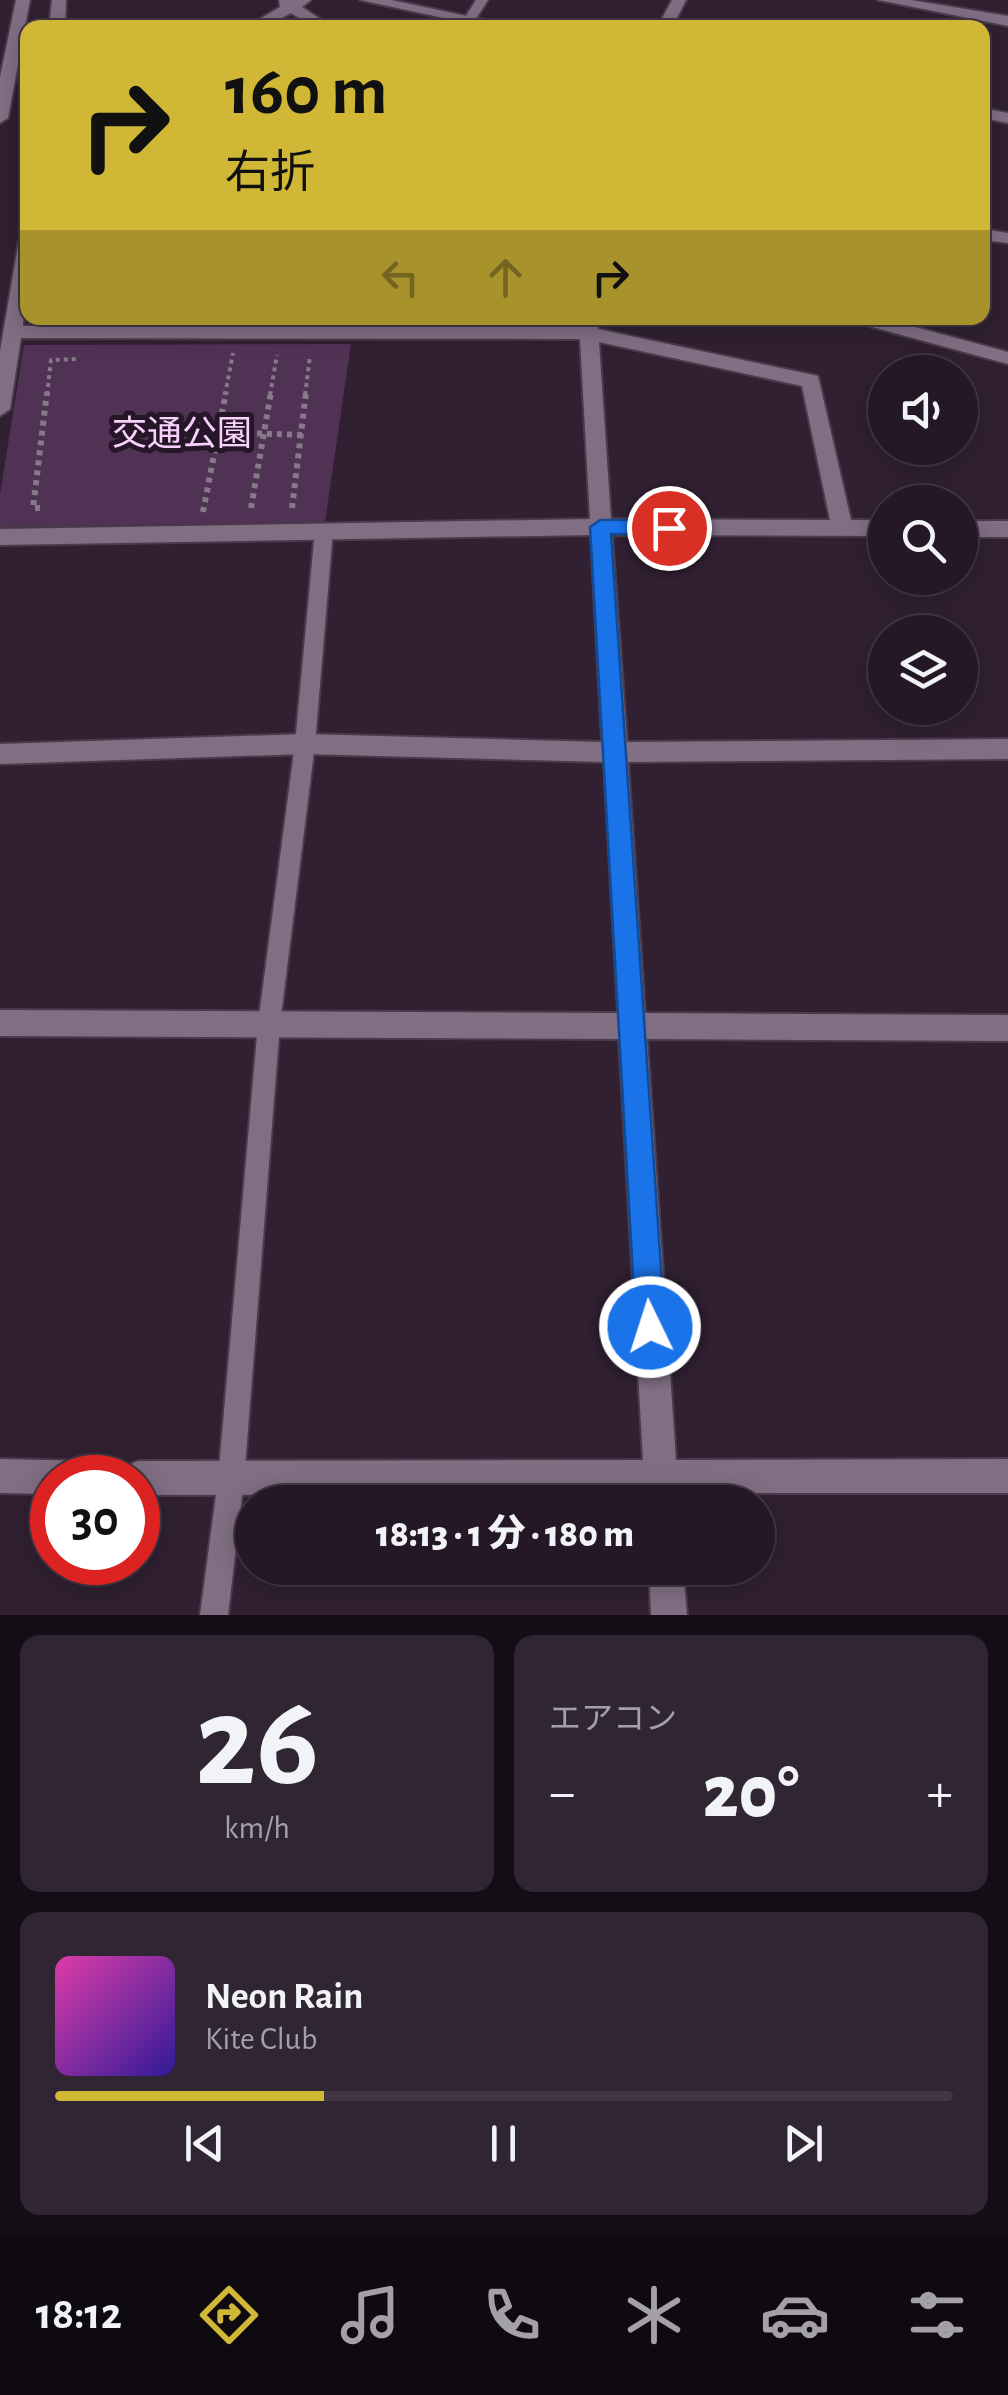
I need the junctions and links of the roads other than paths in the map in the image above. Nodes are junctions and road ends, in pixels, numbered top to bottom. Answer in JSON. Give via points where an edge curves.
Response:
{"nodes":[{"id":1,"x":23,"y":0,"type":"edge"},
{"id":2,"x":367,"y":0,"type":"edge"},
{"id":3,"x":482,"y":0,"type":"edge"},
{"id":4,"x":884,"y":0,"type":"edge"},
{"id":5,"x":292,"y":3,"type":"edge"},
{"id":6,"x":470,"y":19,"type":"junction"},
{"id":7,"x":265,"y":20,"type":"edge"},
{"id":8,"x":316,"y":20,"type":"edge"},
{"id":9,"x":475,"y":20,"type":"edge"},
{"id":10,"x":1008,"y":20,"type":"edge"},
{"id":11,"x":0,"y":118,"type":"edge"},
{"id":12,"x":20,"y":289,"type":"edge"},
{"id":13,"x":177,"y":325,"type":"edge"},
{"id":14,"x":588,"y":325,"type":"edge"},
{"id":15,"x":887,"y":325,"type":"edge"},
{"id":16,"x":13,"y":332,"type":"junction"},
{"id":17,"x":1008,"y":358,"type":"edge"},
{"id":18,"x":0,"y":408,"type":"edge"},
{"id":19,"x":600,"y":527,"type":"junction"},
{"id":20,"x":842,"y":528,"type":"junction"},
{"id":21,"x":868,"y":528,"type":"edge"},
{"id":22,"x":978,"y":529,"type":"edge"},
{"id":23,"x":1008,"y":529,"type":"edge"},
{"id":24,"x":324,"y":530,"type":"junction"},
{"id":25,"x":0,"y":537,"type":"edge"},
{"id":26,"x":305,"y":744,"type":"junction"},
{"id":27,"x":1008,"y":749,"type":"edge"},
{"id":28,"x":614,"y":752,"type":"junction"},
{"id":29,"x":0,"y":754,"type":"edge"},
{"id":30,"x":0,"y":1023,"type":"edge"},
{"id":31,"x":269,"y":1024,"type":"junction"},
{"id":32,"x":631,"y":1026,"type":"junction"},
{"id":33,"x":1008,"y":1028,"type":"edge"},
{"id":34,"x":0,"y":1476,"type":"edge"},
{"id":35,"x":1008,"y":1476,"type":"edge"},
{"id":36,"x":30,"y":1477,"type":"edge"},
{"id":37,"x":160,"y":1478,"type":"edge"},
{"id":38,"x":231,"y":1480,"type":"junction"},
{"id":39,"x":446,"y":1485,"type":"edge"},
{"id":40,"x":661,"y":1485,"type":"edge"},
{"id":41,"x":775,"y":1485,"type":"edge"},
{"id":42,"x":667,"y":1585,"type":"edge"},
{"id":43,"x":214,"y":1615,"type":"edge"},
{"id":44,"x":669,"y":1615,"type":"edge"}],
"edges":[{"from":1,"to":11,"type":"street"},
{"from":2,"to":6,"type":"street"},
{"from":3,"to":6,"type":"lane"},
{"from":4,"to":10,"type":"street"},
{"from":5,"to":7,"type":"street"},
{"from":5,"to":8,"type":"street"},
{"from":6,"to":9,"type":"street"},
{"from":12,"to":16,"type":"street"},
{"from":13,"to":16,"type":"street"},
{"from":14,"to":19,"type":"street"},
{"from":14,"to":20,"type":"street","via":[[811,381]]},
{"from":15,"to":17,"type":"street"},
{"from":16,"to":18,"type":"street"},
{"from":19,"to":20,"type":"street"},
{"from":19,"to":24,"type":"street"},
{"from":19,"to":28,"type":"street"},
{"from":20,"to":21,"type":"street"},
{"from":22,"to":23,"type":"street"},
{"from":24,"to":25,"type":"street"},
{"from":24,"to":26,"type":"lane"},
{"from":26,"to":28,"type":"street"},
{"from":26,"to":29,"type":"street"},
{"from":26,"to":31,"type":"lane"},
{"from":27,"to":28,"type":"street"},
{"from":28,"to":32,"type":"street"},
{"from":30,"to":31,"type":"street"},
{"from":31,"to":32,"type":"street"},
{"from":31,"to":38,"type":"lane"},
{"from":32,"to":33,"type":"street"},
{"from":32,"to":40,"type":"street"},
{"from":34,"to":36,"type":"street"},
{"from":35,"to":41,"type":"street"},
{"from":37,"to":38,"type":"street"},
{"from":38,"to":39,"type":"street"},
{"from":38,"to":43,"type":"lane"},
{"from":42,"to":44,"type":"street"}]}
